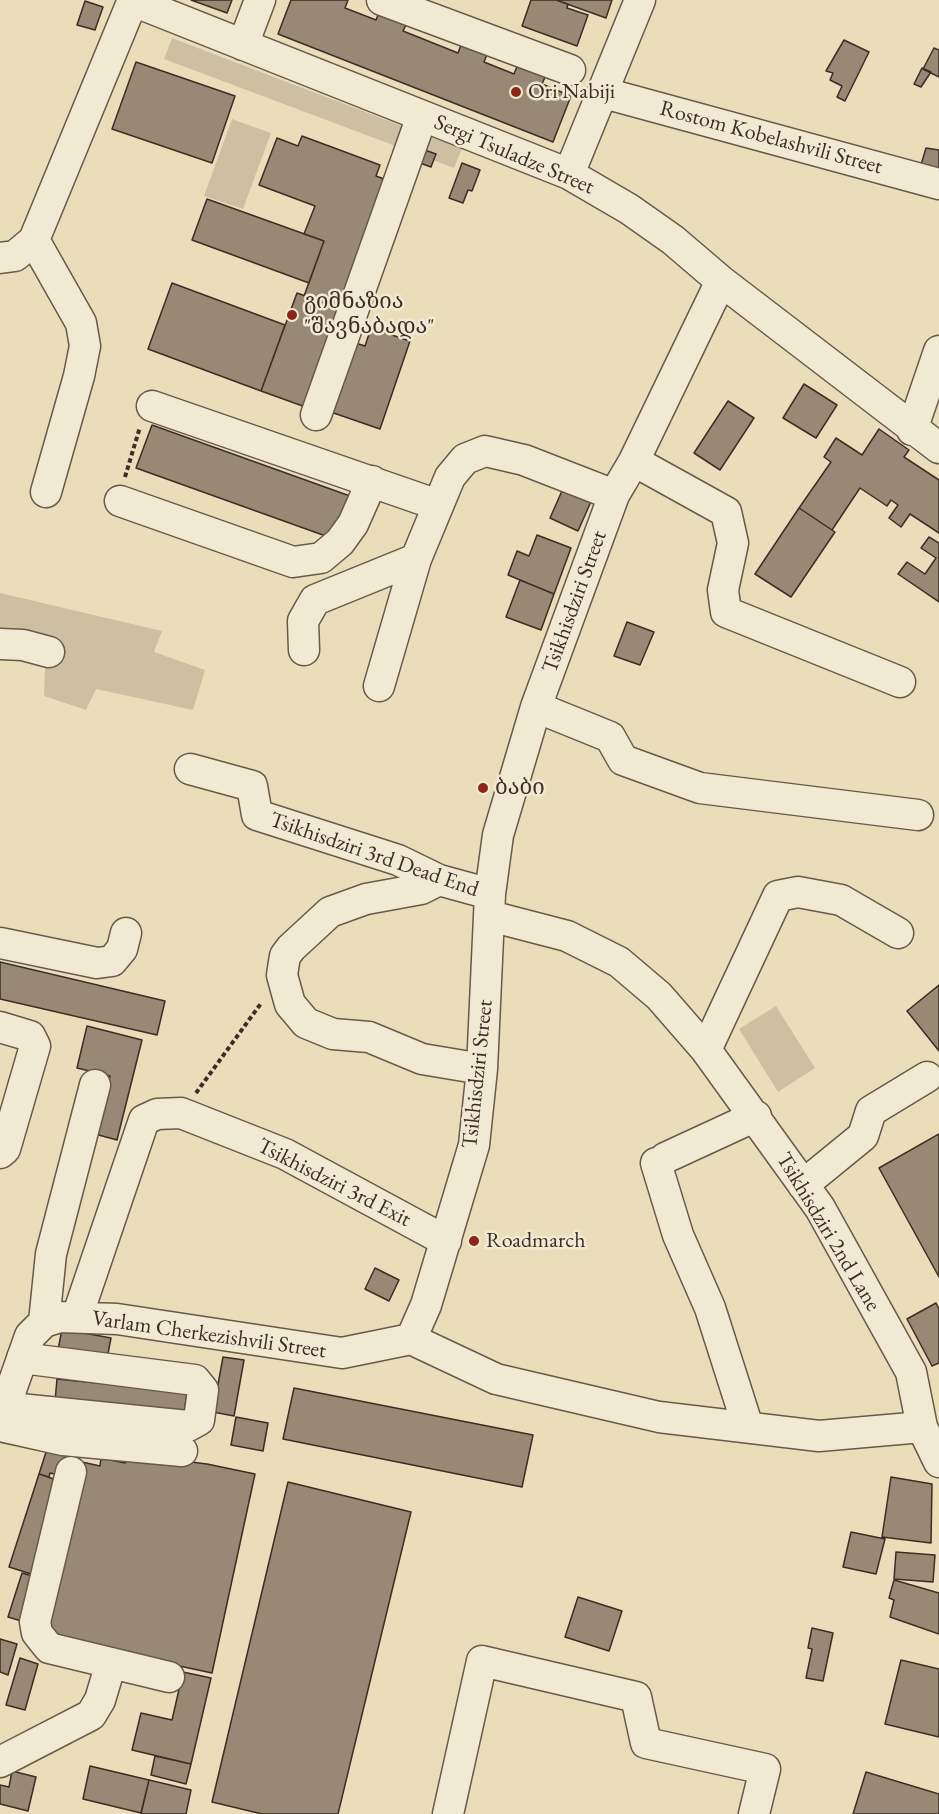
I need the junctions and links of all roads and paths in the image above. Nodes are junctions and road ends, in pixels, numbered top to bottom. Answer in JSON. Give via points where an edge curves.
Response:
{"nodes":[{"id":1,"x":260,"y":0,"type":"edge"},
{"id":2,"x":382,"y":0,"type":"edge"},
{"id":3,"x":640,"y":0,"type":"edge"},
{"id":4,"x":133,"y":1,"type":"edge"},
{"id":5,"x":243,"y":45,"type":"junction"},
{"id":6,"x":570,"y":69,"type":"dead end"},
{"id":7,"x":604,"y":93,"type":"junction"},
{"id":8,"x":422,"y":116,"type":"junction"},
{"id":9,"x":569,"y":174,"type":"junction"},
{"id":10,"x":939,"y":184,"type":"edge"},
{"id":11,"x":34,"y":240,"type":"junction"},
{"id":12,"x":0,"y":258,"type":"edge"},
{"id":13,"x":721,"y":280,"type":"junction"},
{"id":14,"x":939,"y":351,"type":"edge"},
{"id":15,"x":152,"y":406,"type":"joint"},
{"id":16,"x":316,"y":415,"type":"dead end"},
{"id":17,"x":912,"y":430,"type":"junction"},
{"id":18,"x":939,"y":448,"type":"edge"},
{"id":19,"x":634,"y":461,"type":"junction"},
{"id":20,"x":372,"y":482,"type":"junction"},
{"id":21,"x":46,"y":492,"type":"dead end"},
{"id":22,"x":614,"y":495,"type":"junction"},
{"id":23,"x":120,"y":501,"type":"joint"},
{"id":24,"x":438,"y":505,"type":"junction"},
{"id":25,"x":416,"y":559,"type":"junction"},
{"id":26,"x":0,"y":644,"type":"edge"},
{"id":27,"x":304,"y":650,"type":"dead end"},
{"id":28,"x":49,"y":652,"type":"dead end"},
{"id":29,"x":900,"y":682,"type":"dead end"},
{"id":30,"x":379,"y":686,"type":"dead end"},
{"id":31,"x":536,"y":707,"type":"junction"},
{"id":32,"x":190,"y":769,"type":"dead end"},
{"id":33,"x":918,"y":815,"type":"dead end"},
{"id":34,"x":439,"y":880,"type":"junction"},
{"id":35,"x":490,"y":905,"type":"junction"},
{"id":36,"x":126,"y":933,"type":"dead end"},
{"id":37,"x":898,"y":933,"type":"dead end"},
{"id":38,"x":0,"y":943,"type":"edge"},
{"id":39,"x":282,"y":975,"type":"junction"},
{"id":40,"x":0,"y":1027,"type":"edge"},
{"id":41,"x":706,"y":1050,"type":"junction"},
{"id":42,"x":482,"y":1069,"type":"junction"},
{"id":43,"x":927,"y":1077,"type":"dead end"},
{"id":44,"x":95,"y":1085,"type":"dead end"},
{"id":45,"x":181,"y":1113,"type":"junction"},
{"id":46,"x":756,"y":1116,"type":"junction"},
{"id":47,"x":0,"y":1153,"type":"edge"},
{"id":48,"x":803,"y":1185,"type":"junction"},
{"id":49,"x":446,"y":1241,"type":"junction"},
{"id":50,"x":77,"y":1317,"type":"junction"},
{"id":51,"x":44,"y":1322,"type":"junction"},
{"id":52,"x":411,"y":1339,"type":"junction"},
{"id":53,"x":13,"y":1365,"type":"edge"},
{"id":54,"x":939,"y":1400,"type":"edge"},
{"id":55,"x":1,"y":1415,"type":"edge"},
{"id":56,"x":748,"y":1427,"type":"junction"},
{"id":57,"x":922,"y":1427,"type":"junction"},
{"id":58,"x":182,"y":1451,"type":"dead end"},
{"id":59,"x":939,"y":1462,"type":"edge"},
{"id":60,"x":71,"y":1472,"type":"dead end"},
{"id":61,"x":111,"y":1663,"type":"junction"},
{"id":62,"x":169,"y":1677,"type":"dead end"},
{"id":63,"x":0,"y":1762,"type":"edge"},
{"id":64,"x":448,"y":1814,"type":"edge"},
{"id":65,"x":754,"y":1814,"type":"edge"}],
"edges":[{"from":1,"to":5,"type":"street"},
{"from":2,"to":6,"type":"street"},
{"from":3,"to":7,"type":"street"},
{"from":4,"to":5,"type":"street","name":"Sergi Tsuladze Street"},
{"from":4,"to":11,"type":"street"},
{"from":5,"to":8,"type":"street","name":"Sergi Tsuladze Street"},
{"from":7,"to":9,"type":"street"},
{"from":7,"to":10,"type":"street","name":"Rostom Kobelashvili Street"},
{"from":8,"to":9,"type":"street","name":"Sergi Tsuladze Street"},
{"from":8,"to":16,"type":"street"},
{"from":9,"to":13,"type":"street","name":"Sergi Tsuladze Street","via":[[638,215]]},
{"from":11,"to":12,"type":"street","via":[[15,256]]},
{"from":11,"to":21,"type":"street","via":[[81,323],[85,346]]},
{"from":13,"to":17,"type":"street","name":"Sergi Tsuladze Street"},
{"from":13,"to":19,"type":"street","name":"Tsikhisdziri Street"},
{"from":14,"to":17,"type":"street"},
{"from":15,"to":20,"type":"street"},
{"from":15,"to":23,"type":"path","via":[[141,422]]},
{"from":17,"to":18,"type":"street","name":"Sergi Tsuladze Street"},
{"from":19,"to":22,"type":"street","name":"Tsikhisdziri Street"},
{"from":19,"to":29,"type":"street","via":[[726,512],[733,543],[723,590],[726,612]]},
{"from":20,"to":23,"type":"street","via":[[340,542],[321,558],[293,562]]},
{"from":20,"to":24,"type":"street"},
{"from":22,"to":24,"type":"street","via":[[524,460],[485,451],[465,459],[450,477]]},
{"from":22,"to":31,"type":"street","name":"Tsikhisdziri Street"},
{"from":24,"to":25,"type":"street"},
{"from":25,"to":27,"type":"street","via":[[315,600],[303,621]]},
{"from":25,"to":30,"type":"street"},
{"from":26,"to":28,"type":"street"},
{"from":31,"to":33,"type":"street","via":[[610,737],[623,760],[700,788]]},
{"from":31,"to":35,"type":"street","name":"Tsikhisdziri Street","via":[[498,835]]},
{"from":32,"to":34,"type":"street","name":"Tsikhisdziri 3rd Dead End","via":[[252,786],[257,815],[398,860]]},
{"from":34,"to":35,"type":"street","name":"Tsikhisdziri 3rd Dead End"},
{"from":34,"to":39,"type":"street","via":[[421,889],[366,899],[330,912],[291,948]]},
{"from":35,"to":41,"type":"street","name":"Tsikhisdziri 2nd Lane","via":[[619,962],[659,996]]},
{"from":35,"to":42,"type":"street","name":"Tsikhisdziri Street"},
{"from":36,"to":38,"type":"street","via":[[122,949],[112,961],[97,963]]},
{"from":37,"to":41,"type":"street","via":[[841,900],[798,892],[778,896]]},
{"from":39,"to":42,"type":"street","via":[[290,1004],[306,1023],[333,1034],[369,1037],[422,1059]]},
{"from":39,"to":45,"type":"path"},
{"from":40,"to":47,"type":"street","via":[[30,1036],[35,1046],[5,1149]]},
{"from":41,"to":46,"type":"street","name":"Tsikhisdziri 2nd Lane"},
{"from":42,"to":49,"type":"street","name":"Tsikhisdziri Street","via":[[474,1144]]},
{"from":43,"to":48,"type":"street","via":[[871,1111],[863,1136]]},
{"from":44,"to":51,"type":"street","via":[[51,1254]]},
{"from":45,"to":49,"type":"street","name":"Tsikhisdziri 3rd Exit","via":[[285,1154]]},
{"from":45,"to":50,"type":"street","name":"Tsikhisdziri 3rd Exit","via":[[158,1114],[144,1120]]},
{"from":46,"to":48,"type":"street","name":"Tsikhisdziri 2nd Lane"},
{"from":46,"to":56,"type":"street","via":[[661,1161],[678,1234],[710,1308]]},
{"from":48,"to":57,"type":"street","name":"Tsikhisdziri 2nd Lane","via":[[820,1208],[911,1372]]},
{"from":49,"to":52,"type":"street","name":"Tsikhisdziri Street"},
{"from":50,"to":51,"type":"street","name":"Varlam Cherkezishvili Street"},
{"from":50,"to":52,"type":"street","name":"Varlam Cherkezishvili Street","via":[[117,1319],[342,1353]]},
{"from":51,"to":53,"type":"street","via":[[30,1336]]},
{"from":52,"to":56,"type":"street","via":[[496,1379],[659,1417]]},
{"from":53,"to":55,"type":"street"},
{"from":53,"to":55,"type":"street","via":[[195,1380],[202,1390],[199,1420],[188,1426]]},
{"from":54,"to":57,"type":"street"},
{"from":55,"to":58,"type":"street","via":[[63,1440]]},
{"from":56,"to":57,"type":"street","via":[[819,1436]]},
{"from":57,"to":59,"type":"street"},
{"from":60,"to":61,"type":"street","via":[[34,1622],[37,1634],[49,1648]]},
{"from":61,"to":62,"type":"street"},
{"from":61,"to":63,"type":"street","via":[[100,1700],[90,1715]]},
{"from":64,"to":65,"type":"street","via":[[482,1661],[636,1697],[646,1743],[765,1769]]}]}
